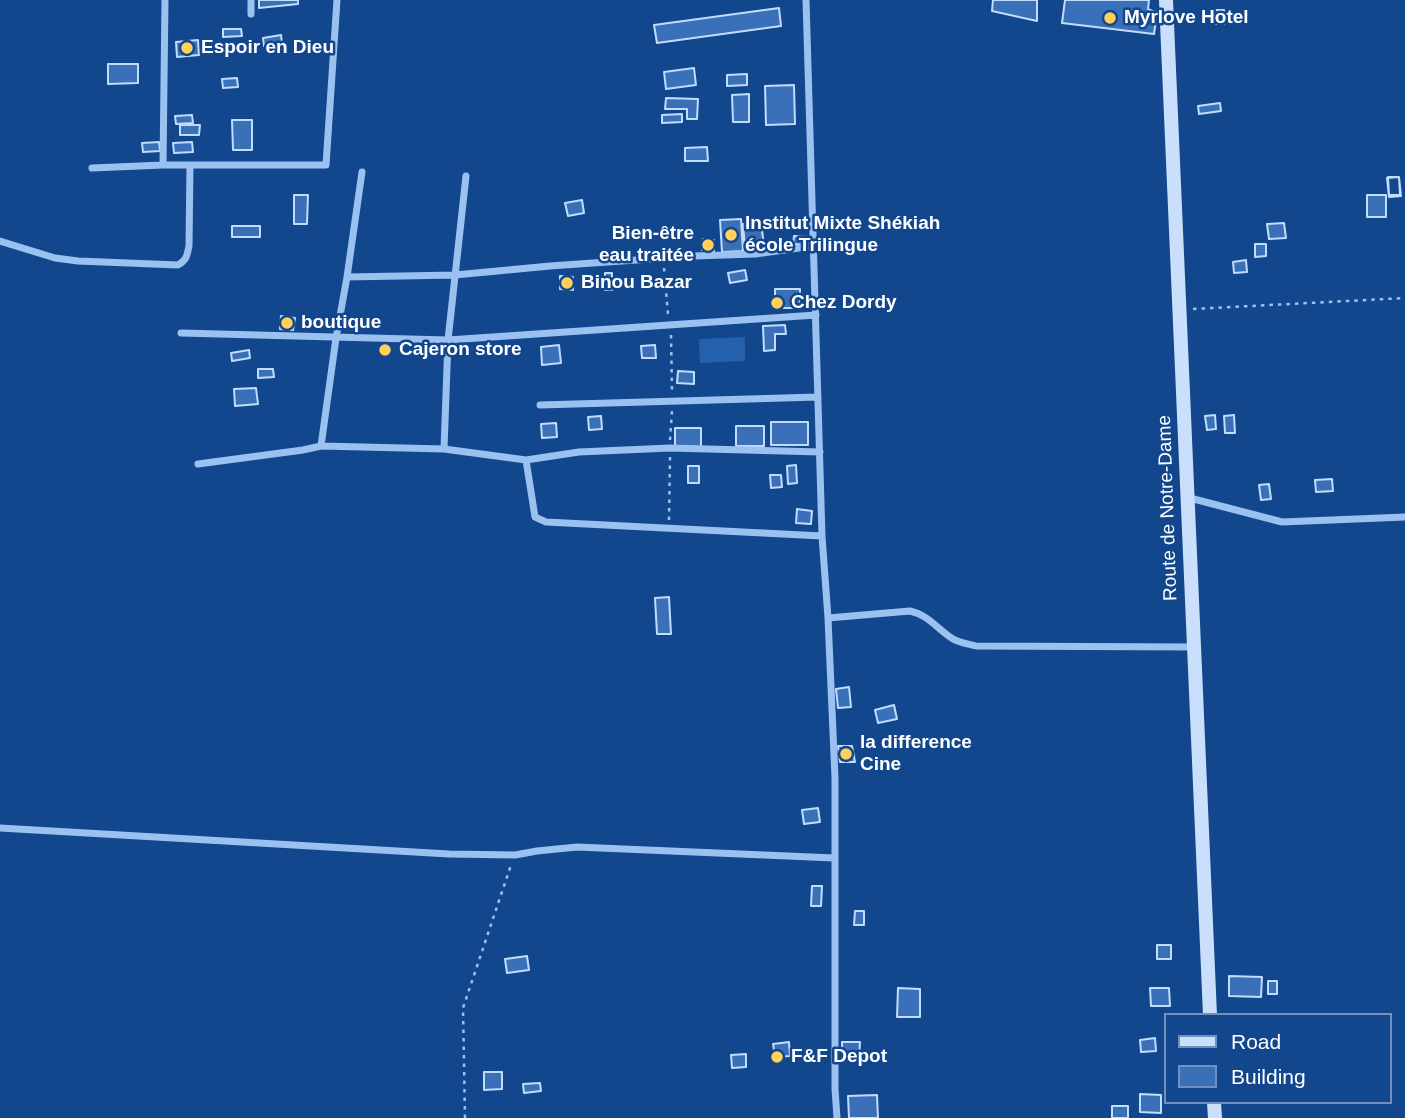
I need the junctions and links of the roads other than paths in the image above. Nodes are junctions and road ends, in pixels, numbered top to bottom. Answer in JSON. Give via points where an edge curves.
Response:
{"nodes":[{"id":1,"x":165,"y":0,"type":"edge"},
{"id":2,"x":251,"y":0,"type":"edge"},
{"id":3,"x":337,"y":0,"type":"edge"},
{"id":4,"x":806,"y":0,"type":"edge"},
{"id":5,"x":1166,"y":0,"type":"edge"},
{"id":6,"x":251,"y":14,"type":"dead end"},
{"id":7,"x":163,"y":164,"type":"junction"},
{"id":8,"x":190,"y":164,"type":"junction"},
{"id":9,"x":92,"y":168,"type":"dead end"},
{"id":10,"x":362,"y":172,"type":"dead end"},
{"id":11,"x":466,"y":176,"type":"dead end"},
{"id":12,"x":0,"y":241,"type":"edge"},
{"id":13,"x":814,"y":246,"type":"junction"},
{"id":14,"x":455,"y":275,"type":"junction"},
{"id":15,"x":347,"y":276,"type":"junction"},
{"id":16,"x":816,"y":315,"type":"junction"},
{"id":17,"x":181,"y":333,"type":"dead end"},
{"id":18,"x":336,"y":338,"type":"junction"},
{"id":19,"x":448,"y":340,"type":"junction"},
{"id":20,"x":818,"y":397,"type":"junction"},
{"id":21,"x":540,"y":405,"type":"dead end"},
{"id":22,"x":321,"y":446,"type":"junction"},
{"id":23,"x":444,"y":449,"type":"junction"},
{"id":24,"x":820,"y":452,"type":"junction"},
{"id":25,"x":526,"y":460,"type":"junction"},
{"id":26,"x":198,"y":464,"type":"dead end"},
{"id":27,"x":1186,"y":497,"type":"junction"},
{"id":28,"x":1405,"y":517,"type":"edge"},
{"id":29,"x":822,"y":536,"type":"junction"},
{"id":30,"x":828,"y":618,"type":"junction"},
{"id":31,"x":1193,"y":647,"type":"junction"},
{"id":32,"x":0,"y":828,"type":"edge"},
{"id":33,"x":834,"y":858,"type":"junction"},
{"id":34,"x":1210,"y":1013,"type":"edge"},
{"id":35,"x":837,"y":1118,"type":"edge"}],
"edges":[{"from":1,"to":7,"type":"street"},
{"from":2,"to":6,"type":"street"},
{"from":3,"to":8,"type":"street","via":[[326,165]]},
{"from":4,"to":13,"type":"street"},
{"from":5,"to":27,"type":"street","name":"Route de Notre-Dame"},
{"from":7,"to":8,"type":"street"},
{"from":7,"to":9,"type":"street"},
{"from":8,"to":12,"type":"street","via":[[189,246],[178,265],[78,261]]},
{"from":10,"to":15,"type":"street"},
{"from":11,"to":14,"type":"street"},
{"from":13,"to":14,"type":"street"},
{"from":13,"to":16,"type":"street"},
{"from":14,"to":15,"type":"street"},
{"from":14,"to":19,"type":"street"},
{"from":15,"to":18,"type":"street"},
{"from":16,"to":19,"type":"street"},
{"from":16,"to":20,"type":"street"},
{"from":17,"to":18,"type":"street"},
{"from":18,"to":19,"type":"street"},
{"from":18,"to":22,"type":"street"},
{"from":19,"to":23,"type":"street"},
{"from":20,"to":21,"type":"street"},
{"from":20,"to":24,"type":"street"},
{"from":22,"to":23,"type":"street"},
{"from":22,"to":26,"type":"street"},
{"from":23,"to":25,"type":"street"},
{"from":24,"to":25,"type":"street","via":[[670,448],[579,452]]},
{"from":24,"to":29,"type":"street"},
{"from":25,"to":29,"type":"street","via":[[534,517],[546,522]]},
{"from":27,"to":28,"type":"street","via":[[1290,523]]},
{"from":27,"to":31,"type":"street","name":"Route de Notre-Dame"},
{"from":29,"to":30,"type":"street"},
{"from":30,"to":31,"type":"street","via":[[910,611],[926,617],[954,640],[976,646]]},
{"from":30,"to":33,"type":"street"},
{"from":31,"to":34,"type":"street","name":"Route de Notre-Dame"},
{"from":32,"to":33,"type":"street","via":[[449,854],[515,855],[577,847]]},
{"from":33,"to":35,"type":"street"}]}
